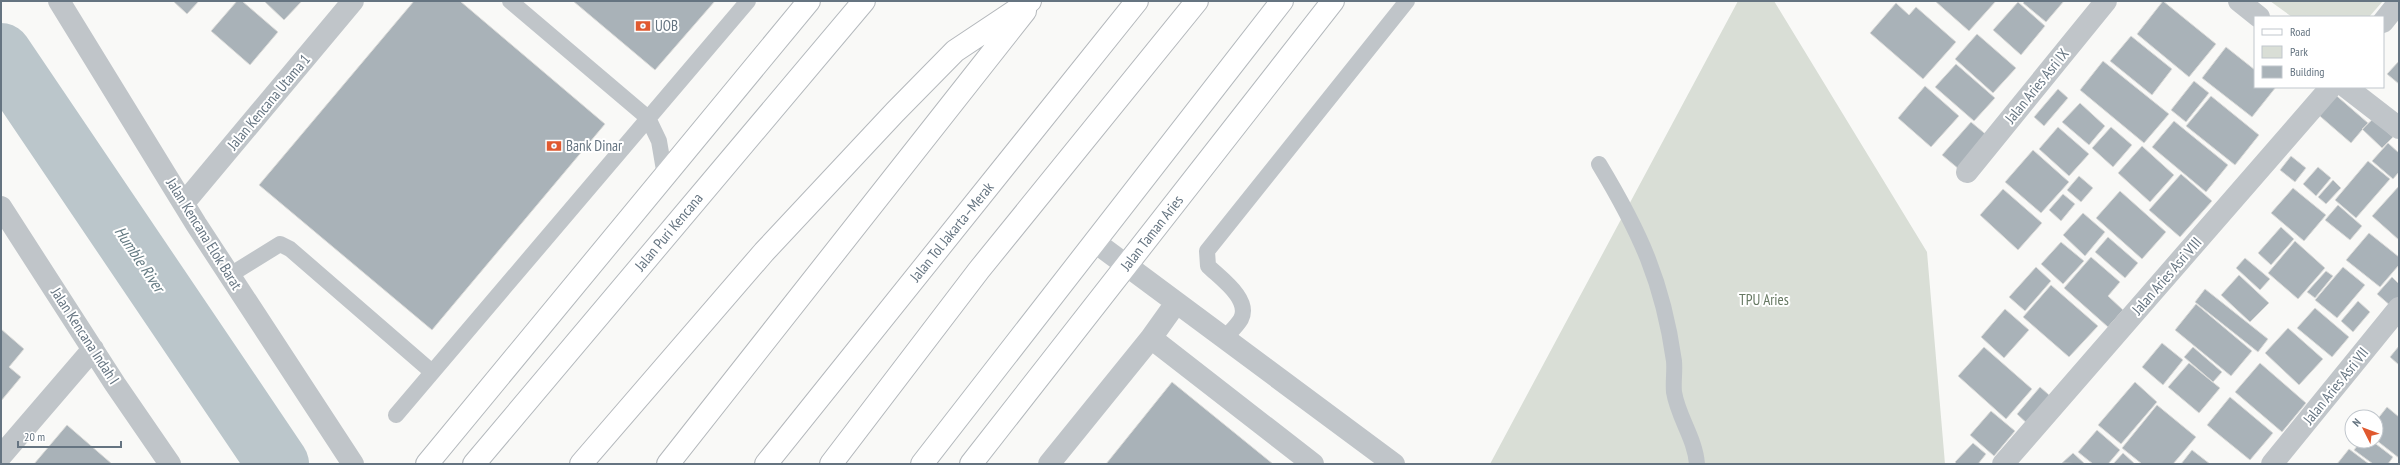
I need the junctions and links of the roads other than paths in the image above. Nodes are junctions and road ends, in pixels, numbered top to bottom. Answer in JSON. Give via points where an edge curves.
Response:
{"nodes":[{"id":1,"x":353,"y":1,"type":"edge"},
{"id":2,"x":510,"y":1,"type":"edge"},
{"id":3,"x":748,"y":1,"type":"edge"},
{"id":4,"x":810,"y":1,"type":"edge"},
{"id":5,"x":864,"y":1,"type":"edge"},
{"id":6,"x":1032,"y":1,"type":"edge"},
{"id":7,"x":1137,"y":1,"type":"edge"},
{"id":8,"x":1197,"y":1,"type":"edge"},
{"id":9,"x":1282,"y":1,"type":"edge"},
{"id":10,"x":1333,"y":1,"type":"edge"},
{"id":11,"x":1407,"y":1,"type":"edge"},
{"id":12,"x":2106,"y":1,"type":"edge"},
{"id":13,"x":2239,"y":1,"type":"edge"},
{"id":14,"x":2399,"y":2,"type":"edge"},
{"id":15,"x":67,"y":5,"type":"edge"},
{"id":16,"x":2258,"y":16,"type":"edge"},
{"id":17,"x":2384,"y":21,"type":"edge"},
{"id":18,"x":2330,"y":88,"type":"edge"},
{"id":19,"x":2347,"y":88,"type":"edge"},
{"id":20,"x":648,"y":118,"type":"junction"},
{"id":21,"x":2399,"y":128,"type":"edge"},
{"id":22,"x":1599,"y":164,"type":"dead end"},
{"id":23,"x":1967,"y":172,"type":"dead end"},
{"id":24,"x":665,"y":176,"type":"junction"},
{"id":25,"x":184,"y":203,"type":"junction"},
{"id":26,"x":1,"y":207,"type":"edge"},
{"id":27,"x":1095,"y":242,"type":"junction"},
{"id":28,"x":1127,"y":266,"type":"junction"},
{"id":29,"x":230,"y":275,"type":"junction"},
{"id":30,"x":1176,"y":303,"type":"junction"},
{"id":31,"x":2399,"y":308,"type":"edge"},
{"id":32,"x":1151,"y":338,"type":"junction"},
{"id":33,"x":1224,"y":339,"type":"junction"},
{"id":34,"x":93,"y":349,"type":"junction"},
{"id":35,"x":432,"y":372,"type":"junction"},
{"id":36,"x":396,"y":415,"type":"dead end"},
{"id":37,"x":1,"y":456,"type":"edge"},
{"id":38,"x":1391,"y":463,"type":"edge"},
{"id":39,"x":170,"y":464,"type":"edge"},
{"id":40,"x":353,"y":464,"type":"edge"},
{"id":41,"x":427,"y":464,"type":"edge"},
{"id":42,"x":474,"y":464,"type":"edge"},
{"id":43,"x":581,"y":464,"type":"edge"},
{"id":44,"x":668,"y":464,"type":"edge"},
{"id":45,"x":766,"y":464,"type":"edge"},
{"id":46,"x":831,"y":464,"type":"edge"},
{"id":47,"x":922,"y":464,"type":"edge"},
{"id":48,"x":971,"y":464,"type":"edge"},
{"id":49,"x":1049,"y":464,"type":"edge"},
{"id":50,"x":1313,"y":464,"type":"edge"},
{"id":51,"x":1697,"y":464,"type":"edge"},
{"id":52,"x":2003,"y":464,"type":"edge"},
{"id":53,"x":2272,"y":464,"type":"edge"}],
"edges":[{"from":1,"to":25,"type":"street","name":"Jalan Kencana Utama 1"},
{"from":2,"to":20,"type":"lane"},
{"from":3,"to":20,"type":"lane"},
{"from":4,"to":24,"type":"main road"},
{"from":5,"to":42,"type":"main road","name":"Jalan Puri Kencana"},
{"from":6,"to":43,"type":"main road","via":[[955,50],[764,252]]},
{"from":6,"to":44,"type":"main road"},
{"from":7,"to":45,"type":"main road","name":"Jalan Tol Jakarta–Merak"},
{"from":8,"to":46,"type":"main road","via":[[979,270]]},
{"from":9,"to":27,"type":"main road"},
{"from":10,"to":28,"type":"main road","name":"Jalan Taman Aries"},
{"from":11,"to":33,"type":"lane","via":[[1207,251],[1208,266],[1238,296],[1242,306],[1241,319]]},
{"from":12,"to":23,"type":"street","name":"Jalan Aries Asri IX"},
{"from":13,"to":16,"type":"street"},
{"from":14,"to":17,"type":"street"},
{"from":15,"to":25,"type":"street","name":"Jalan Kencana Elok Barat"},
{"from":18,"to":52,"type":"street","name":"Jalan Aries Asri VIII"},
{"from":19,"to":21,"type":"street"},
{"from":20,"to":24,"type":"lane","via":[[658,141]]},
{"from":20,"to":35,"type":"lane"},
{"from":22,"to":51,"type":"lane","via":[[1636,229],[1659,286],[1674,363],[1674,391],[1692,438]]},
{"from":24,"to":41,"type":"main road"},
{"from":25,"to":29,"type":"street","name":"Jalan Kencana Elok Barat"},
{"from":26,"to":34,"type":"street","name":"Jalan Kencana Indah I"},
{"from":27,"to":28,"type":"street"},
{"from":27,"to":47,"type":"main road"},
{"from":28,"to":30,"type":"street"},
{"from":28,"to":48,"type":"main road","name":"Jalan Taman Aries"},
{"from":29,"to":35,"type":"lane","via":[[280,244],[290,249]]},
{"from":29,"to":40,"type":"street","name":"Jalan Kencana Elok Barat"},
{"from":30,"to":32,"type":"street"},
{"from":30,"to":33,"type":"street"},
{"from":31,"to":53,"type":"street","name":"Jalan Aries Asri VII"},
{"from":32,"to":49,"type":"street"},
{"from":32,"to":50,"type":"street"},
{"from":33,"to":38,"type":"street"},
{"from":34,"to":37,"type":"street"},
{"from":34,"to":39,"type":"street","name":"Jalan Kencana Indah I"},
{"from":35,"to":36,"type":"lane"}]}
